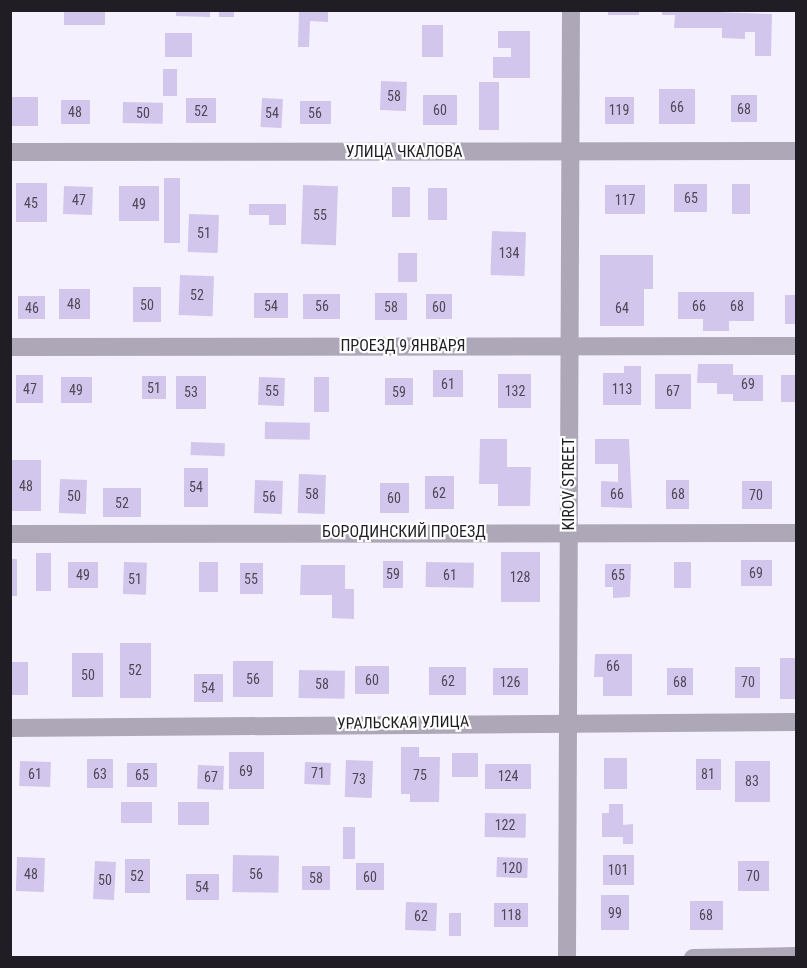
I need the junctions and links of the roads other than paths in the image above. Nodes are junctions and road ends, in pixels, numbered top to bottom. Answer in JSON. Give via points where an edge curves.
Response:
{"nodes":[{"id":1,"x":571,"y":10,"type":"edge"},
{"id":2,"x":796,"y":151,"type":"edge"},
{"id":3,"x":10,"y":152,"type":"edge"},
{"id":4,"x":570,"y":152,"type":"junction"},
{"id":5,"x":569,"y":345,"type":"junction"},
{"id":6,"x":796,"y":346,"type":"edge"},
{"id":7,"x":10,"y":347,"type":"edge"},
{"id":8,"x":569,"y":531,"type":"junction"},
{"id":9,"x":796,"y":533,"type":"edge"},
{"id":10,"x":10,"y":534,"type":"edge"},
{"id":11,"x":568,"y":722,"type":"junction"},
{"id":12,"x":796,"y":722,"type":"edge"},
{"id":13,"x":10,"y":728,"type":"edge"},
{"id":14,"x":796,"y":956,"type":"edge"},
{"id":15,"x":567,"y":957,"type":"edge"},
{"id":16,"x":693,"y":957,"type":"edge"}],
"edges":[{"from":1,"to":4,"type":"street","name":"KIROV STREET"},
{"from":2,"to":4,"type":"street","name":"УЛИЦА ЧКАЛОВА"},
{"from":3,"to":4,"type":"street","name":"УЛИЦА ЧКАЛОВА"},
{"from":4,"to":5,"type":"street","name":"KIROV STREET"},
{"from":5,"to":6,"type":"street","name":"ПРОЕЗД 9 ЯНВАРЯ"},
{"from":5,"to":7,"type":"street","name":"ПРОЕЗД 9 ЯНВАРЯ"},
{"from":5,"to":8,"type":"street","name":"KIROV STREET"},
{"from":8,"to":9,"type":"street","name":"БОРОДИНСКИЙ ПРОЕЗД"},
{"from":8,"to":10,"type":"street","name":"БОРОДИНСКИЙ ПРОЕЗД"},
{"from":8,"to":11,"type":"street","name":"KIROV STREET"},
{"from":11,"to":12,"type":"street","name":"УРАЛЬСКАЯ УЛИЦА"},
{"from":11,"to":13,"type":"street","name":"УРАЛЬСКАЯ УЛИЦА"},
{"from":11,"to":15,"type":"street","name":"KIROV STREET"},
{"from":14,"to":16,"type":"street"}]}
